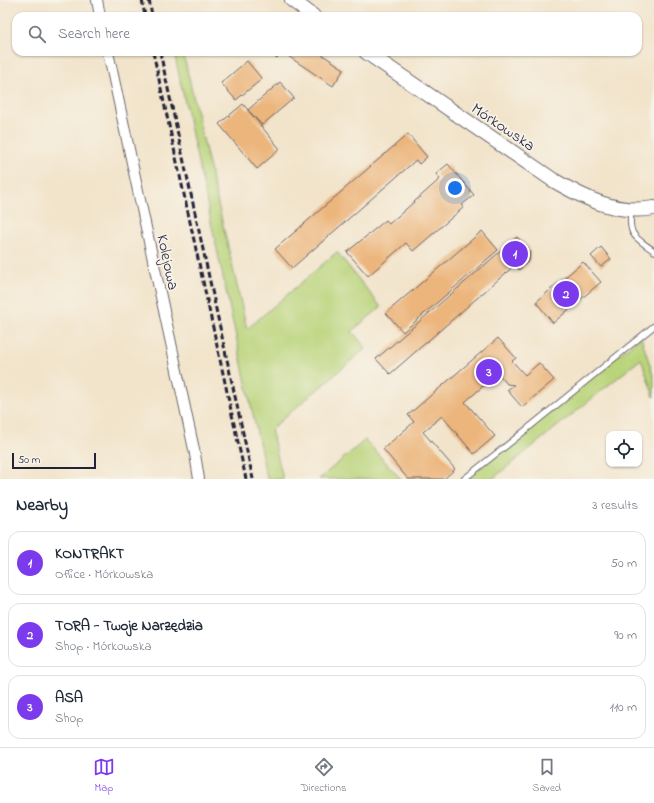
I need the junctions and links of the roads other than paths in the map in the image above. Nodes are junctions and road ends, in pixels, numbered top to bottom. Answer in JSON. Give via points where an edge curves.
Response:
{"nodes":[{"id":1,"x":97,"y":0,"type":"edge"},
{"id":2,"x":292,"y":0,"type":"edge"},
{"id":3,"x":99,"y":12,"type":"edge"},
{"id":4,"x":308,"y":12,"type":"edge"},
{"id":5,"x":109,"y":56,"type":"edge"},
{"id":6,"x":372,"y":56,"type":"edge"},
{"id":7,"x":654,"y":208,"type":"edge"},
{"id":8,"x":631,"y":210,"type":"junction"},
{"id":9,"x":654,"y":251,"type":"edge"},
{"id":10,"x":654,"y":326,"type":"edge"},
{"id":11,"x":199,"y":479,"type":"edge"},
{"id":12,"x":464,"y":479,"type":"edge"}],
"edges":[{"from":1,"to":3,"type":"street"},
{"from":2,"to":4,"type":"street"},
{"from":5,"to":11,"type":"street","name":"Kolejowa"},
{"from":6,"to":8,"type":"street","name":"Mórkowska","via":[[553,180],[599,203]]},
{"from":7,"to":8,"type":"street","name":"Mórkowska"},
{"from":8,"to":9,"type":"lane","via":[[630,229],[634,236]]},
{"from":10,"to":12,"type":"lane"}]}
